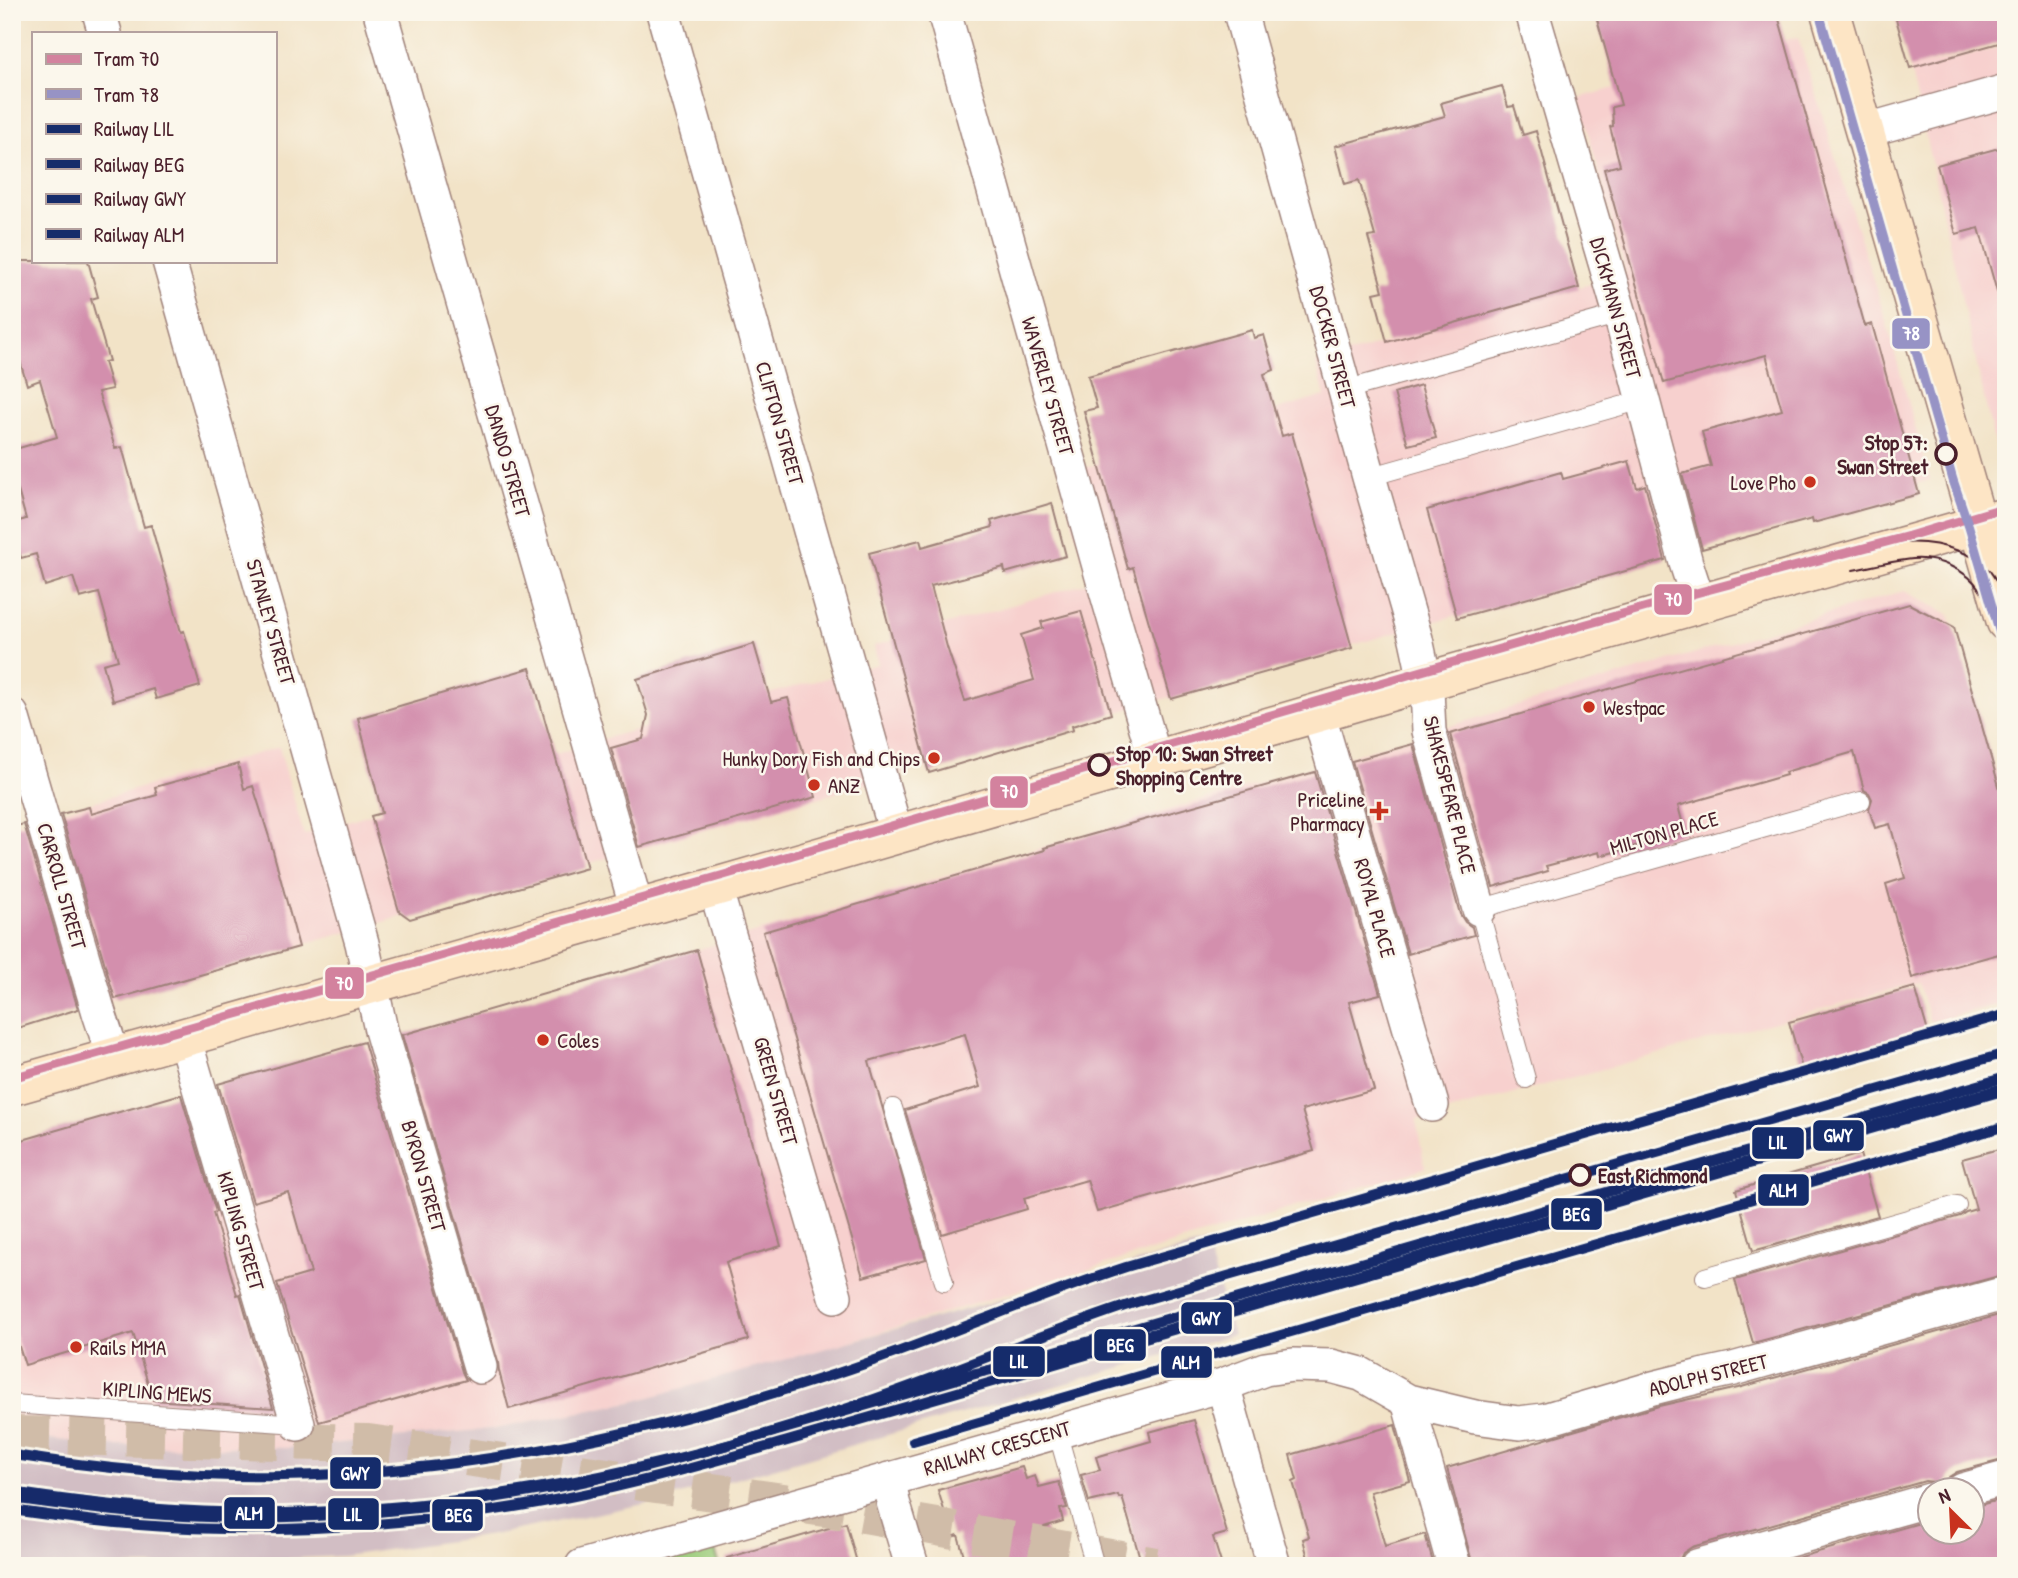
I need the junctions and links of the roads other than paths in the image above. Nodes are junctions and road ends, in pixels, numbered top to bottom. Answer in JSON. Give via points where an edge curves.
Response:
{"nodes":[{"id":1,"x":99,"y":12,"type":"edge"},
{"id":2,"x":380,"y":12,"type":"edge"},
{"id":3,"x":663,"y":12,"type":"edge"},
{"id":4,"x":944,"y":12,"type":"edge"},
{"id":5,"x":1240,"y":12,"type":"edge"},
{"id":6,"x":1532,"y":12,"type":"edge"},
{"id":7,"x":1830,"y":12,"type":"edge"},
{"id":8,"x":105,"y":32,"type":"edge"},
{"id":9,"x":2006,"y":91,"type":"edge"},
{"id":10,"x":1864,"y":131,"type":"junction"},
{"id":11,"x":169,"y":262,"type":"edge"},
{"id":12,"x":1620,"y":314,"type":"junction"},
{"id":13,"x":1345,"y":390,"type":"junction"},
{"id":14,"x":1642,"y":400,"type":"junction"},
{"id":15,"x":1369,"y":477,"type":"junction"},
{"id":16,"x":1992,"y":521,"type":"edge"},
{"id":17,"x":1699,"y":603,"type":"junction"},
{"id":18,"x":2006,"y":622,"type":"edge"},
{"id":19,"x":1424,"y":681,"type":"junction"},
{"id":20,"x":1318,"y":712,"type":"junction"},
{"id":21,"x":12,"y":715,"type":"edge"},
{"id":22,"x":1155,"y":759,"type":"junction"},
{"id":23,"x":1861,"y":801,"type":"dead end"},
{"id":24,"x":896,"y":833,"type":"junction"},
{"id":25,"x":715,"y":887,"type":"junction"},
{"id":26,"x":638,"y":909,"type":"junction"},
{"id":27,"x":1479,"y":909,"type":"junction"},
{"id":28,"x":371,"y":985,"type":"junction"},
{"id":29,"x":184,"y":1037,"type":"junction"},
{"id":30,"x":114,"y":1058,"type":"junction"},
{"id":31,"x":1526,"y":1079,"type":"dead end"},
{"id":32,"x":12,"y":1086,"type":"edge"},
{"id":33,"x":1432,"y":1105,"type":"dead end"},
{"id":34,"x":893,"y":1108,"type":"dead end"},
{"id":35,"x":1957,"y":1205,"type":"dead end"},
{"id":36,"x":1705,"y":1277,"type":"dead end"},
{"id":37,"x":944,"y":1282,"type":"dead end"},
{"id":38,"x":2006,"y":1293,"type":"edge"},
{"id":39,"x":835,"y":1296,"type":"dead end"},
{"id":40,"x":480,"y":1367,"type":"dead end"},
{"id":41,"x":1223,"y":1385,"type":"junction"},
{"id":42,"x":1408,"y":1401,"type":"junction"},
{"id":43,"x":12,"y":1404,"type":"edge"},
{"id":44,"x":298,"y":1424,"type":"joint"},
{"id":45,"x":1057,"y":1431,"type":"junction"},
{"id":46,"x":2006,"y":1478,"type":"edge"},
{"id":47,"x":889,"y":1479,"type":"junction"},
{"id":48,"x":1986,"y":1484,"type":"edge"},
{"id":49,"x":1916,"y":1504,"type":"edge"},
{"id":50,"x":582,"y":1566,"type":"edge"},
{"id":51,"x":912,"y":1566,"type":"edge"},
{"id":52,"x":1095,"y":1566,"type":"edge"},
{"id":53,"x":1273,"y":1566,"type":"edge"},
{"id":54,"x":1454,"y":1566,"type":"edge"},
{"id":55,"x":1697,"y":1566,"type":"edge"}],
"edges":[{"from":1,"to":8,"type":"street"},
{"from":2,"to":26,"type":"street","name":"DANDO STREET"},
{"from":3,"to":24,"type":"street","name":"CLIFTON STREET"},
{"from":4,"to":22,"type":"street","name":"WAVERLEY STREET"},
{"from":5,"to":13,"type":"street","name":"DOCKER STREET"},
{"from":6,"to":12,"type":"street","name":"DICKMANN STREET"},
{"from":7,"to":10,"type":"main road"},
{"from":9,"to":10,"type":"street"},
{"from":10,"to":16,"type":"main road"},
{"from":11,"to":28,"type":"street","name":"STANLEY STREET"},
{"from":12,"to":13,"type":"lane"},
{"from":12,"to":14,"type":"street","name":"DICKMANN STREET"},
{"from":13,"to":15,"type":"street","name":"DOCKER STREET"},
{"from":14,"to":15,"type":"lane"},
{"from":14,"to":17,"type":"street","name":"DICKMANN STREET"},
{"from":15,"to":19,"type":"street","name":"DOCKER STREET"},
{"from":16,"to":17,"type":"main road"},
{"from":16,"to":18,"type":"main road"},
{"from":17,"to":19,"type":"main road"},
{"from":19,"to":20,"type":"main road"},
{"from":19,"to":27,"type":"street","name":"SHAKESPEARE PLACE","via":[[1429,731]]},
{"from":20,"to":22,"type":"main road"},
{"from":20,"to":33,"type":"street","name":"ROYAL PLACE"},
{"from":21,"to":30,"type":"street","name":"CARROLL STREET"},
{"from":22,"to":24,"type":"main road"},
{"from":23,"to":27,"type":"lane","name":"MILTON PLACE"},
{"from":24,"to":25,"type":"main road"},
{"from":25,"to":26,"type":"main road"},
{"from":25,"to":39,"type":"street","name":"GREEN STREET"},
{"from":26,"to":28,"type":"main road"},
{"from":27,"to":31,"type":"lane"},
{"from":28,"to":29,"type":"main road"},
{"from":28,"to":40,"type":"street","name":"BYRON STREET"},
{"from":29,"to":30,"type":"main road"},
{"from":29,"to":44,"type":"street","name":"KIPLING STREET"},
{"from":30,"to":32,"type":"main road"},
{"from":34,"to":37,"type":"lane"},
{"from":35,"to":36,"type":"lane"},
{"from":38,"to":42,"type":"street","name":"ADOLPH STREET","via":[[1544,1420],[1495,1421]]},
{"from":41,"to":42,"type":"street","name":"RAILWAY CRESCENT","via":[[1265,1369],[1331,1366],[1361,1374]]},
{"from":41,"to":45,"type":"street","name":"RAILWAY CRESCENT"},
{"from":41,"to":53,"type":"street"},
{"from":42,"to":54,"type":"street"},
{"from":43,"to":44,"type":"lane","name":"KIPLING MEWS"},
{"from":45,"to":47,"type":"street","name":"RAILWAY CRESCENT"},
{"from":45,"to":52,"type":"lane"},
{"from":46,"to":48,"type":"street"},
{"from":47,"to":50,"type":"street","name":"RAILWAY CRESCENT"},
{"from":47,"to":51,"type":"street"},
{"from":49,"to":55,"type":"street"}]}
